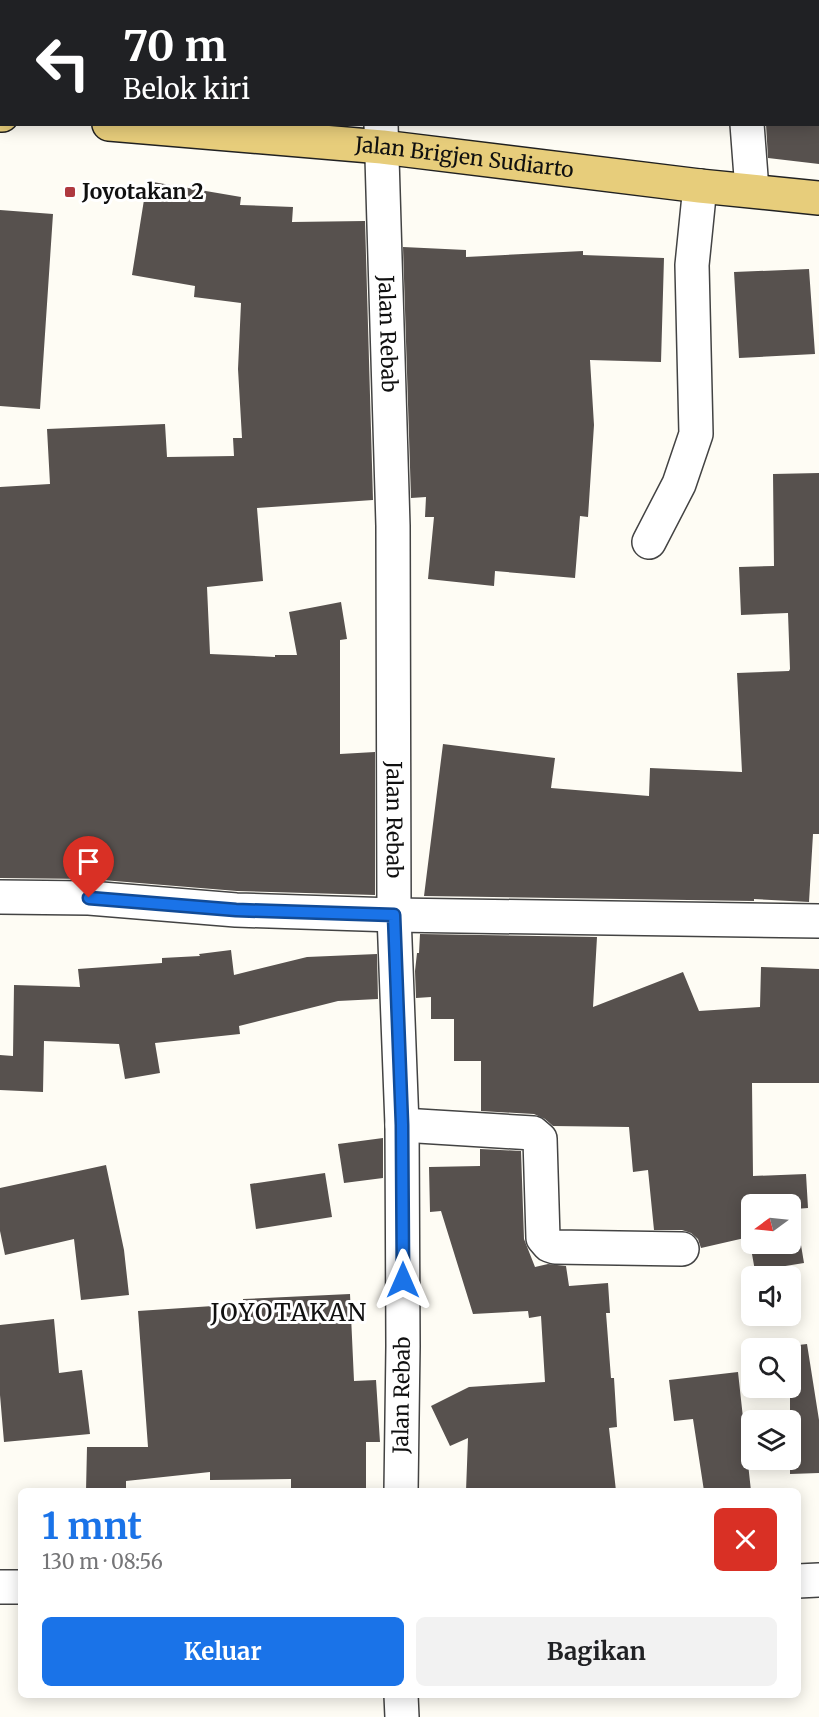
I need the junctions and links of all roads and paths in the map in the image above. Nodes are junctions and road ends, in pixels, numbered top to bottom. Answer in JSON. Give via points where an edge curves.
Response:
{"nodes":[{"id":1,"x":154,"y":126,"type":"edge"},
{"id":2,"x":747,"y":126,"type":"edge"},
{"id":3,"x":381,"y":136,"type":"edge"},
{"id":4,"x":700,"y":186,"type":"junction"},
{"id":5,"x":752,"y":190,"type":"junction"},
{"id":6,"x":819,"y":198,"type":"edge"},
{"id":7,"x":649,"y":542,"type":"dead end"},
{"id":8,"x":0,"y":897,"type":"edge"},
{"id":9,"x":394,"y":915,"type":"junction"},
{"id":10,"x":819,"y":921,"type":"edge"},
{"id":11,"x":402,"y":1125,"type":"junction"},
{"id":12,"x":682,"y":1249,"type":"dead end"},
{"id":13,"x":401,"y":1488,"type":"edge"},
{"id":14,"x":801,"y":1581,"type":"edge"},
{"id":15,"x":819,"y":1581,"type":"edge"},
{"id":16,"x":0,"y":1587,"type":"edge"},
{"id":17,"x":18,"y":1587,"type":"edge"},
{"id":18,"x":401,"y":1698,"type":"edge"},
{"id":19,"x":402,"y":1717,"type":"edge"}],
"edges":[{"from":1,"to":3,"type":"main road","name":"Jalan Brigjen Sudiarto"},
{"from":2,"to":5,"type":"street"},
{"from":3,"to":4,"type":"main road","name":"Jalan Brigjen Sudiarto"},
{"from":3,"to":9,"type":"street","name":"Jalan Rebab","via":[[393,526]]},
{"from":4,"to":5,"type":"main road","name":"Jalan Brigjen Sudiarto"},
{"from":4,"to":7,"type":"street","via":[[692,265],[696,434],[679,484]]},
{"from":5,"to":6,"type":"main road","name":"Jalan Brigjen Sudiarto"},
{"from":8,"to":9,"type":"street","via":[[89,898],[236,910]]},
{"from":9,"to":10,"type":"street"},
{"from":9,"to":11,"type":"street","name":"Jalan Rebab"},
{"from":11,"to":12,"type":"street","via":[[533,1132],[540,1139],[543,1238],[549,1245]]},
{"from":11,"to":13,"type":"street","name":"Jalan Rebab"},
{"from":14,"to":15,"type":"street"},
{"from":16,"to":17,"type":"street"},
{"from":18,"to":19,"type":"street"}]}
